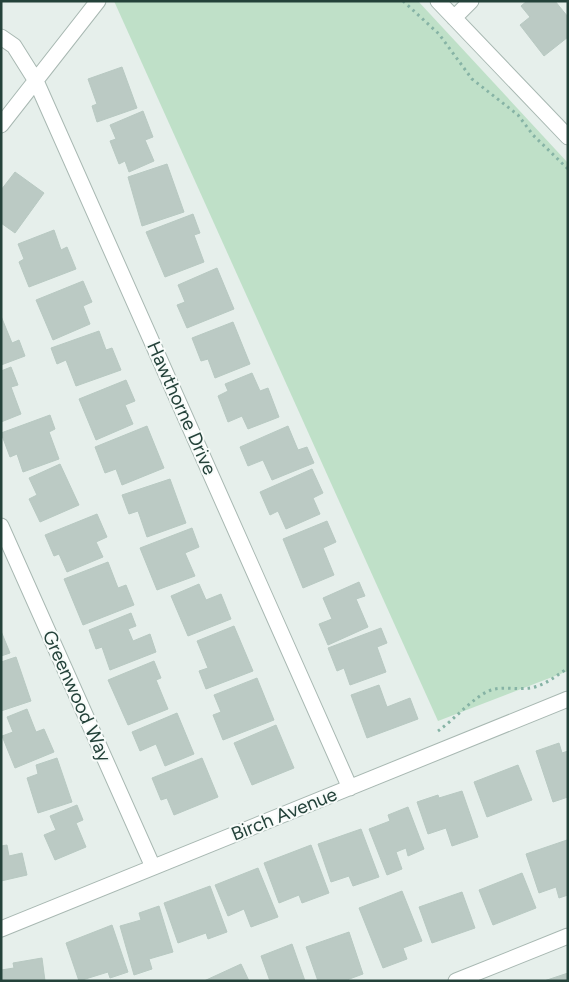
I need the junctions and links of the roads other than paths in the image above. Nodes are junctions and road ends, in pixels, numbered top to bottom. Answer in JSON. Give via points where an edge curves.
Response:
{"nodes":[{"id":1,"x":98,"y":1,"type":"edge"},
{"id":2,"x":438,"y":1,"type":"edge"},
{"id":3,"x":471,"y":1,"type":"edge"},
{"id":4,"x":454,"y":18,"type":"junction"},
{"id":5,"x":1,"y":37,"type":"edge"},
{"id":6,"x":36,"y":81,"type":"junction"},
{"id":7,"x":1,"y":125,"type":"edge"},
{"id":8,"x":568,"y":138,"type":"edge"},
{"id":9,"x":1,"y":526,"type":"edge"},
{"id":10,"x":568,"y":700,"type":"edge"},
{"id":11,"x":350,"y":788,"type":"junction"},
{"id":12,"x":153,"y":867,"type":"junction"},
{"id":13,"x":1,"y":929,"type":"edge"},
{"id":14,"x":568,"y":936,"type":"edge"},
{"id":15,"x":456,"y":981,"type":"edge"}],
"edges":[{"from":1,"to":6,"type":"street"},
{"from":2,"to":4,"type":"street"},
{"from":3,"to":4,"type":"street"},
{"from":4,"to":8,"type":"street"},
{"from":5,"to":6,"type":"street","name":"Hawthorne Drive","via":[[14,46]]},
{"from":6,"to":7,"type":"street"},
{"from":6,"to":11,"type":"street","name":"Hawthorne Drive"},
{"from":9,"to":12,"type":"street","name":"Greenwood Way"},
{"from":10,"to":11,"type":"street","name":"Birch Avenue"},
{"from":11,"to":12,"type":"street","name":"Birch Avenue"},
{"from":12,"to":13,"type":"street","name":"Birch Avenue"},
{"from":14,"to":15,"type":"street"}]}
